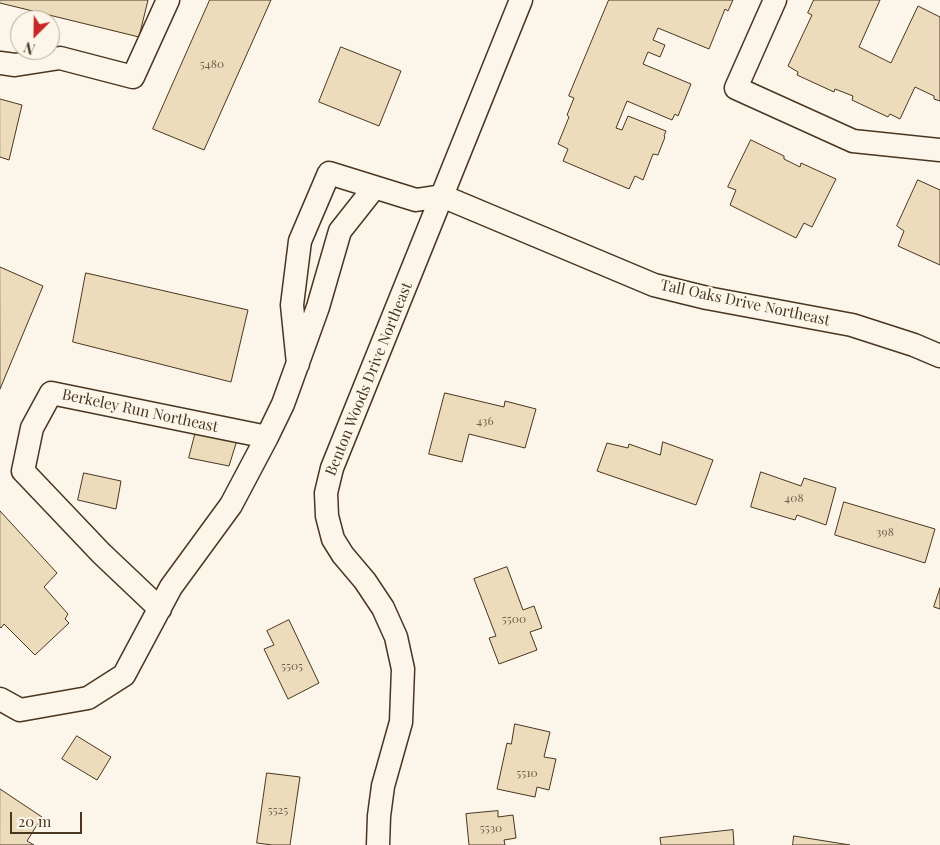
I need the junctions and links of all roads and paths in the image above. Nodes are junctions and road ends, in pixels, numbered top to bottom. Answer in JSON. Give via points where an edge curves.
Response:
{"nodes":[{"id":1,"x":168,"y":0,"type":"edge"},
{"id":2,"x":521,"y":0,"type":"edge"},
{"id":3,"x":775,"y":0,"type":"edge"},
{"id":4,"x":0,"y":63,"type":"edge"},
{"id":5,"x":940,"y":150,"type":"edge"},
{"id":6,"x":374,"y":188,"type":"junction"},
{"id":7,"x":442,"y":196,"type":"junction"},
{"id":8,"x":940,"y":356,"type":"edge"},
{"id":9,"x":298,"y":364,"type":"junction"},
{"id":10,"x":267,"y":437,"type":"junction"},
{"id":11,"x":160,"y":609,"type":"junction"},
{"id":12,"x":0,"y":699,"type":"edge"},
{"id":13,"x":378,"y":845,"type":"edge"}],
"edges":[{"from":1,"to":4,"type":"street","via":[[133,77],[60,58],[15,65]]},
{"from":2,"to":7,"type":"street","name":"Benton Woods Drive Northeast"},
{"from":3,"to":5,"type":"street","via":[[736,88],[853,141]]},
{"from":6,"to":7,"type":"street","via":[[416,200]]},
{"from":6,"to":9,"type":"street","via":[[340,231]]},
{"from":6,"to":9,"type":"street","via":[[329,173],[300,241],[292,305]]},
{"from":7,"to":8,"type":"street","name":"Tall Oaks Drive Northeast","via":[[654,285],[852,325]]},
{"from":7,"to":13,"type":"street","name":"Benton Woods Drive Northeast","via":[[332,468],[326,493],[333,539],[383,608],[396,637],[403,668],[401,722],[384,786]]},
{"from":9,"to":10,"type":"street"},
{"from":10,"to":11,"type":"street","via":[[231,505],[171,587]]},
{"from":10,"to":11,"type":"street","name":"Berkeley Run Northeast","via":[[50,393],[32,428],[23,471]]},
{"from":11,"to":12,"type":"street","via":[[124,675],[88,698],[20,710]]}]}
